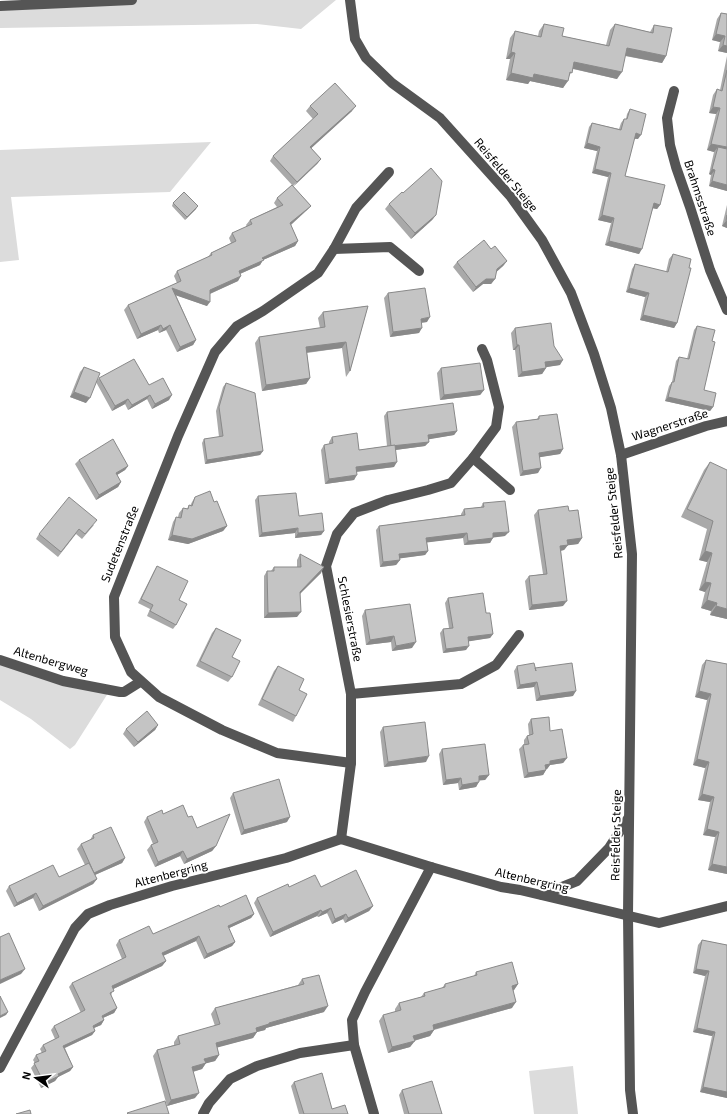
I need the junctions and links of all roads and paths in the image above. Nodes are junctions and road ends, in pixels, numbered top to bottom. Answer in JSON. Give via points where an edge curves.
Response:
{"nodes":[{"id":1,"x":132,"y":0,"type":"edge"},
{"id":2,"x":350,"y":0,"type":"edge"},
{"id":3,"x":0,"y":6,"type":"edge"},
{"id":4,"x":674,"y":91,"type":"dead end"},
{"id":5,"x":389,"y":172,"type":"dead end"},
{"id":6,"x":334,"y":249,"type":"junction"},
{"id":7,"x":419,"y":271,"type":"dead end"},
{"id":8,"x":727,"y":310,"type":"edge"},
{"id":9,"x":482,"y":348,"type":"dead end"},
{"id":10,"x":727,"y":421,"type":"edge"},
{"id":11,"x":621,"y":454,"type":"junction"},
{"id":12,"x":473,"y":458,"type":"junction"},
{"id":13,"x":510,"y":490,"type":"dead end"},
{"id":14,"x":519,"y":635,"type":"dead end"},
{"id":15,"x":0,"y":660,"type":"edge"},
{"id":16,"x":140,"y":682,"type":"junction"},
{"id":17,"x":351,"y":694,"type":"junction"},
{"id":18,"x":351,"y":763,"type":"junction"},
{"id":19,"x":629,"y":817,"type":"junction"},
{"id":20,"x":341,"y":839,"type":"junction"},
{"id":21,"x":431,"y":868,"type":"junction"},
{"id":22,"x":542,"y":895,"type":"junction"},
{"id":23,"x":727,"y":906,"type":"edge"},
{"id":24,"x":628,"y":915,"type":"junction"},
{"id":25,"x":354,"y":1045,"type":"junction"},
{"id":26,"x":0,"y":1068,"type":"edge"},
{"id":27,"x":203,"y":1114,"type":"edge"},
{"id":28,"x":374,"y":1114,"type":"edge"},
{"id":29,"x":633,"y":1114,"type":"edge"}],
"edges":[{"from":1,"to":3,"type":"street"},
{"from":2,"to":11,"type":"street","name":"Reisfelder Steige","via":[[355,39],[366,58],[392,83],[440,118],[511,197],[542,240],[571,293],[594,354],[611,408]]},
{"from":4,"to":8,"type":"street","name":"Brahmsstraße","via":[[667,118],[670,145],[708,264]]},
{"from":5,"to":6,"type":"street","name":"Sudetenstraße","via":[[356,208]]},
{"from":6,"to":7,"type":"street","via":[[390,247]]},
{"from":6,"to":16,"type":"street","name":"Sudetenstraße","via":[[318,273],[237,326],[215,352],[178,436],[114,596],[115,637],[131,672]]},
{"from":9,"to":12,"type":"street","via":[[499,407],[496,427]]},
{"from":10,"to":11,"type":"street","name":"Wagnerstraße"},
{"from":11,"to":19,"type":"street","name":"Reisfelder Steige","via":[[632,554]]},
{"from":12,"to":13,"type":"street"},
{"from":12,"to":17,"type":"street","name":"Schlesierstraße","via":[[451,483],[388,500],[354,513],[337,534],[326,566]]},
{"from":14,"to":17,"type":"street","via":[[496,665],[461,684]]},
{"from":15,"to":16,"type":"street","name":"Altenbergweg","via":[[62,681],[120,692]]},
{"from":16,"to":18,"type":"street","name":"Sudetenstraße","via":[[159,698],[183,711],[278,753]]},
{"from":17,"to":18,"type":"street","name":"Schlesierstraße"},
{"from":18,"to":20,"type":"street","name":"Schlesierstraße"},
{"from":19,"to":22,"type":"street","via":[[610,848],[577,881]]},
{"from":19,"to":24,"type":"street","name":"Reisfelder Steige"},
{"from":20,"to":21,"type":"street","name":"Altenbergring"},
{"from":20,"to":26,"type":"street","name":"Altenbergring","via":[[286,858],[172,886],[88,914],[75,928]]},
{"from":21,"to":22,"type":"street","name":"Altenbergring"},
{"from":21,"to":25,"type":"street","via":[[352,1020]]},
{"from":22,"to":24,"type":"street","name":"Altenbergring"},
{"from":23,"to":24,"type":"street","name":"Altenbergring","via":[[658,924]]},
{"from":24,"to":29,"type":"street","name":"Reisfelder Steige","via":[[630,1090]]},
{"from":25,"to":27,"type":"street","via":[[300,1053],[257,1066],[230,1079],[208,1102]]},
{"from":25,"to":28,"type":"street"}]}
